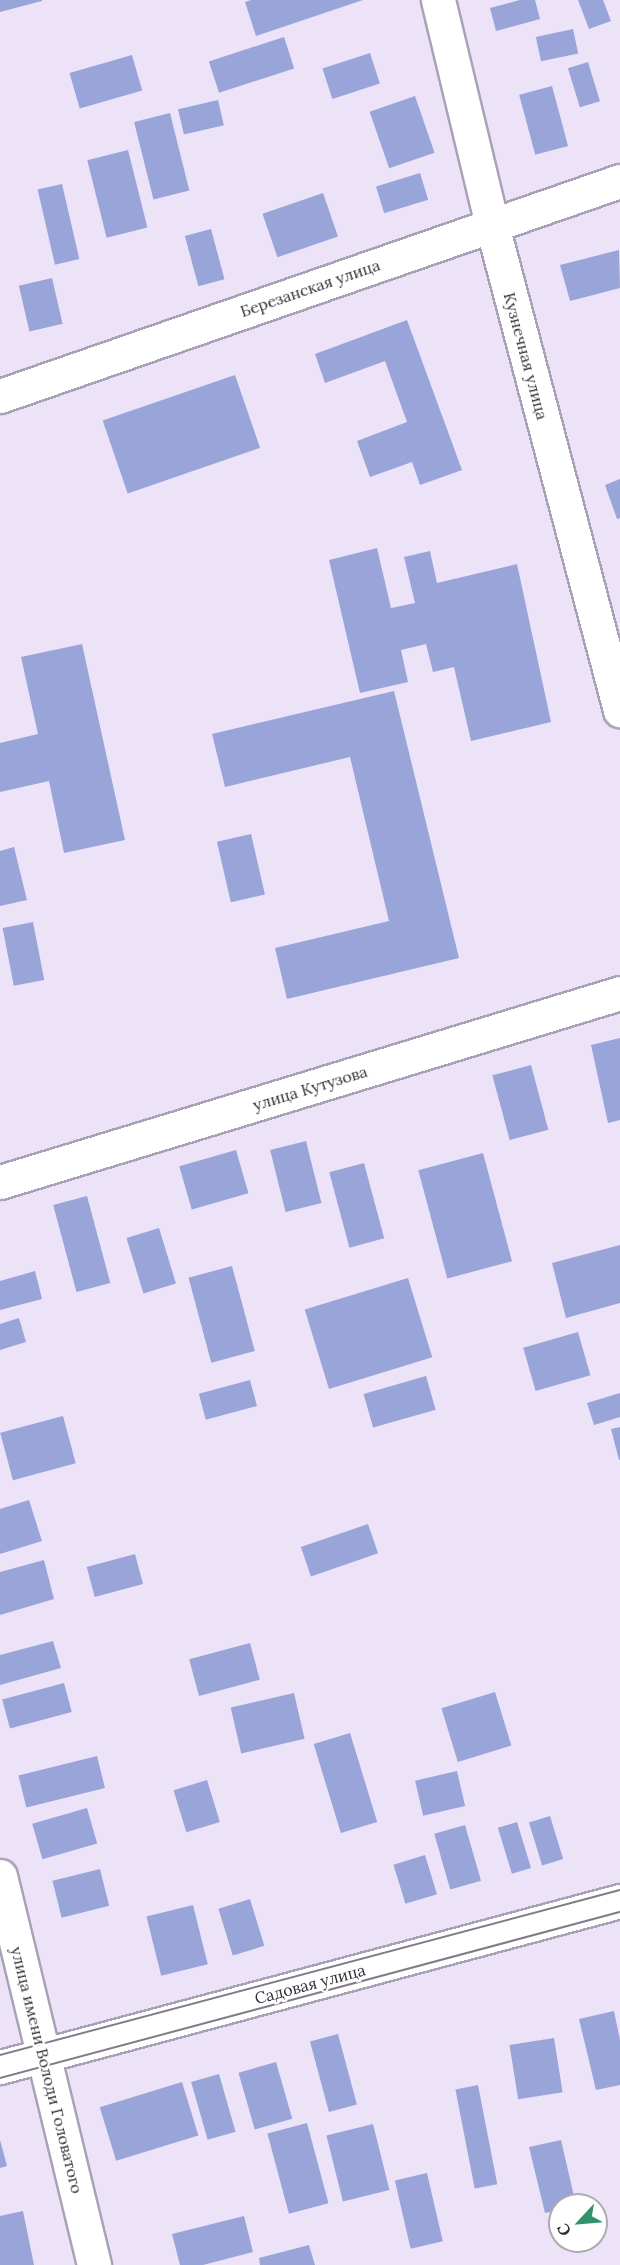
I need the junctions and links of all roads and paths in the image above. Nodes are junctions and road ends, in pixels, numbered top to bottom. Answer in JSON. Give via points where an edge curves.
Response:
{"nodes":[{"id":1,"x":438,"y":0,"type":"edge"},
{"id":2,"x":620,"y":181,"type":"edge"},
{"id":3,"x":492,"y":225,"type":"junction"},
{"id":4,"x":0,"y":396,"type":"edge"},
{"id":5,"x":620,"y":710,"type":"edge"},
{"id":6,"x":620,"y":993,"type":"edge"},
{"id":7,"x":0,"y":1182,"type":"edge"},
{"id":8,"x":0,"y":1876,"type":"edge"},
{"id":9,"x":620,"y":1901,"type":"edge"},
{"id":10,"x":44,"y":2055,"type":"junction"},
{"id":11,"x":0,"y":2067,"type":"edge"},
{"id":12,"x":94,"y":2265,"type":"edge"}],
"edges":[{"from":1,"to":3,"type":"street","name":"Кузнечная улица"},
{"from":2,"to":3,"type":"street","name":"Березанская улица"},
{"from":3,"to":4,"type":"street","name":"Березанская улица"},
{"from":3,"to":5,"type":"street","name":"Кузнечная улица"},
{"from":6,"to":7,"type":"street","name":"улица Кутузова"},
{"from":8,"to":10,"type":"street","name":"улица имени Володи Головатого"},
{"from":9,"to":10,"type":"street","name":"Садовая улица"},
{"from":10,"to":11,"type":"street","name":"Садовая улица"},
{"from":10,"to":12,"type":"street","name":"улица имени Володи Головатого"}]}
